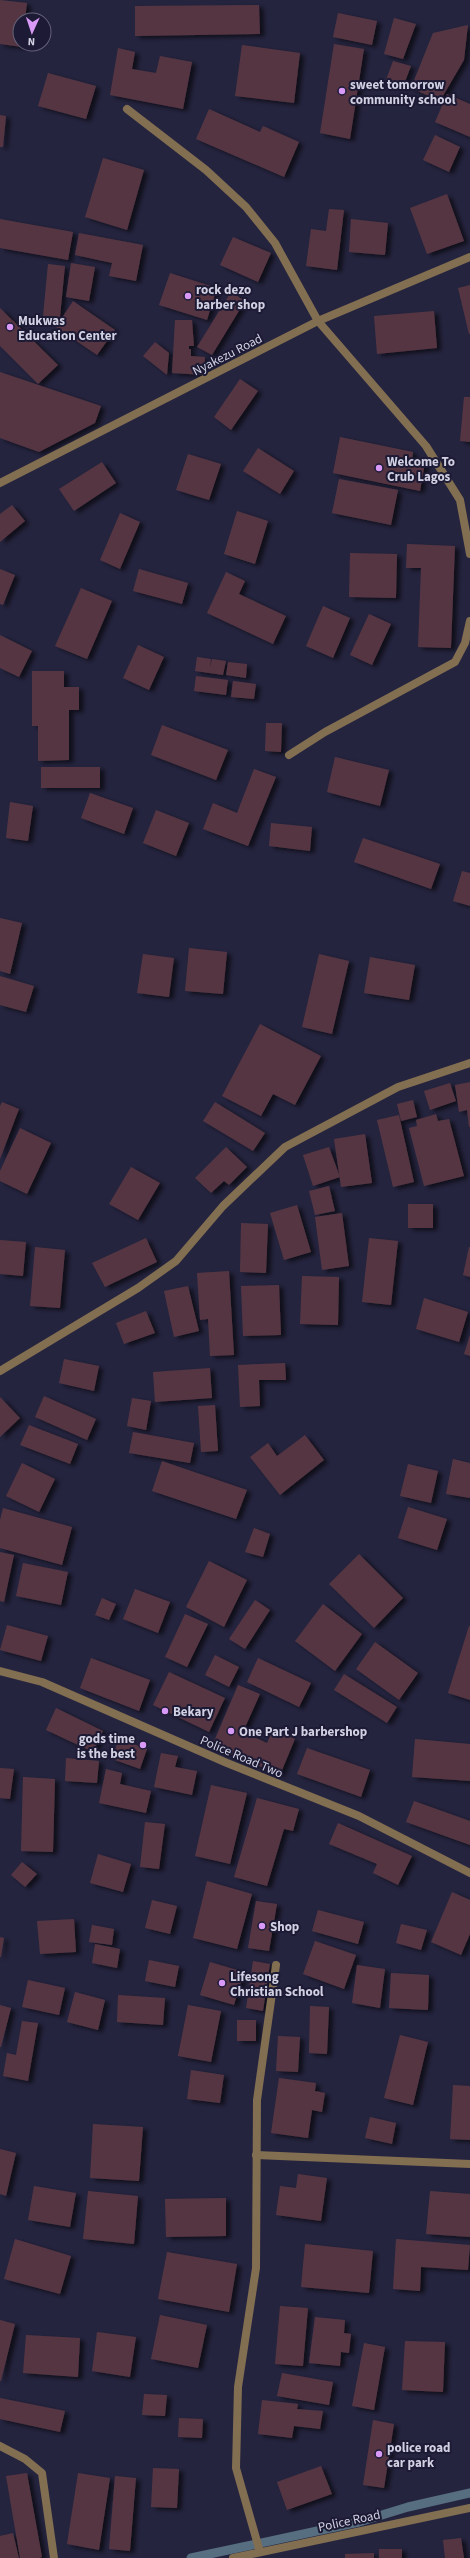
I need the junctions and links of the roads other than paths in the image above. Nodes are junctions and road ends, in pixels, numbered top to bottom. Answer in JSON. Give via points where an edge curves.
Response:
{"nodes":[{"id":1,"x":127,"y":109,"type":"dead end"},
{"id":2,"x":470,"y":257,"type":"edge"},
{"id":3,"x":318,"y":321,"type":"junction"},
{"id":4,"x":0,"y":482,"type":"edge"},
{"id":5,"x":470,"y":554,"type":"edge"},
{"id":6,"x":470,"y":621,"type":"edge"},
{"id":7,"x":289,"y":755,"type":"dead end"},
{"id":8,"x":470,"y":1063,"type":"edge"},
{"id":9,"x":0,"y":1371,"type":"edge"},
{"id":10,"x":0,"y":1671,"type":"edge"},
{"id":11,"x":470,"y":1874,"type":"edge"},
{"id":12,"x":276,"y":1965,"type":"dead end"},
{"id":13,"x":256,"y":2155,"type":"junction"},
{"id":14,"x":470,"y":2164,"type":"edge"},
{"id":15,"x":0,"y":2446,"type":"edge"},
{"id":16,"x":470,"y":2508,"type":"edge"},
{"id":17,"x":260,"y":2552,"type":"junction"},
{"id":18,"x":54,"y":2558,"type":"edge"},
{"id":19,"x":233,"y":2558,"type":"edge"}],
"edges":[{"from":1,"to":3,"type":"street","via":[[206,170],[246,207],[275,243]]},
{"from":2,"to":3,"type":"street","name":"Nyakezu Road"},
{"from":3,"to":4,"type":"street","name":"Nyakezu Road"},
{"from":3,"to":5,"type":"street","via":[[426,446],[460,500]]},
{"from":6,"to":7,"type":"street","via":[[465,643],[455,662],[325,732]]},
{"from":8,"to":9,"type":"street","via":[[398,1087],[285,1147],[223,1206],[176,1261],[138,1288]]},
{"from":10,"to":11,"type":"street","name":"Police Road Two","via":[[42,1682],[227,1764],[359,1816]]},
{"from":12,"to":13,"type":"street","via":[[257,2100]]},
{"from":13,"to":14,"type":"street"},
{"from":13,"to":17,"type":"street","via":[[256,2268],[238,2387],[236,2468]]},
{"from":15,"to":18,"type":"street","via":[[26,2459],[42,2473]]},
{"from":16,"to":17,"type":"street","name":"Police Road"},
{"from":17,"to":19,"type":"street","name":"Police Road"}]}
